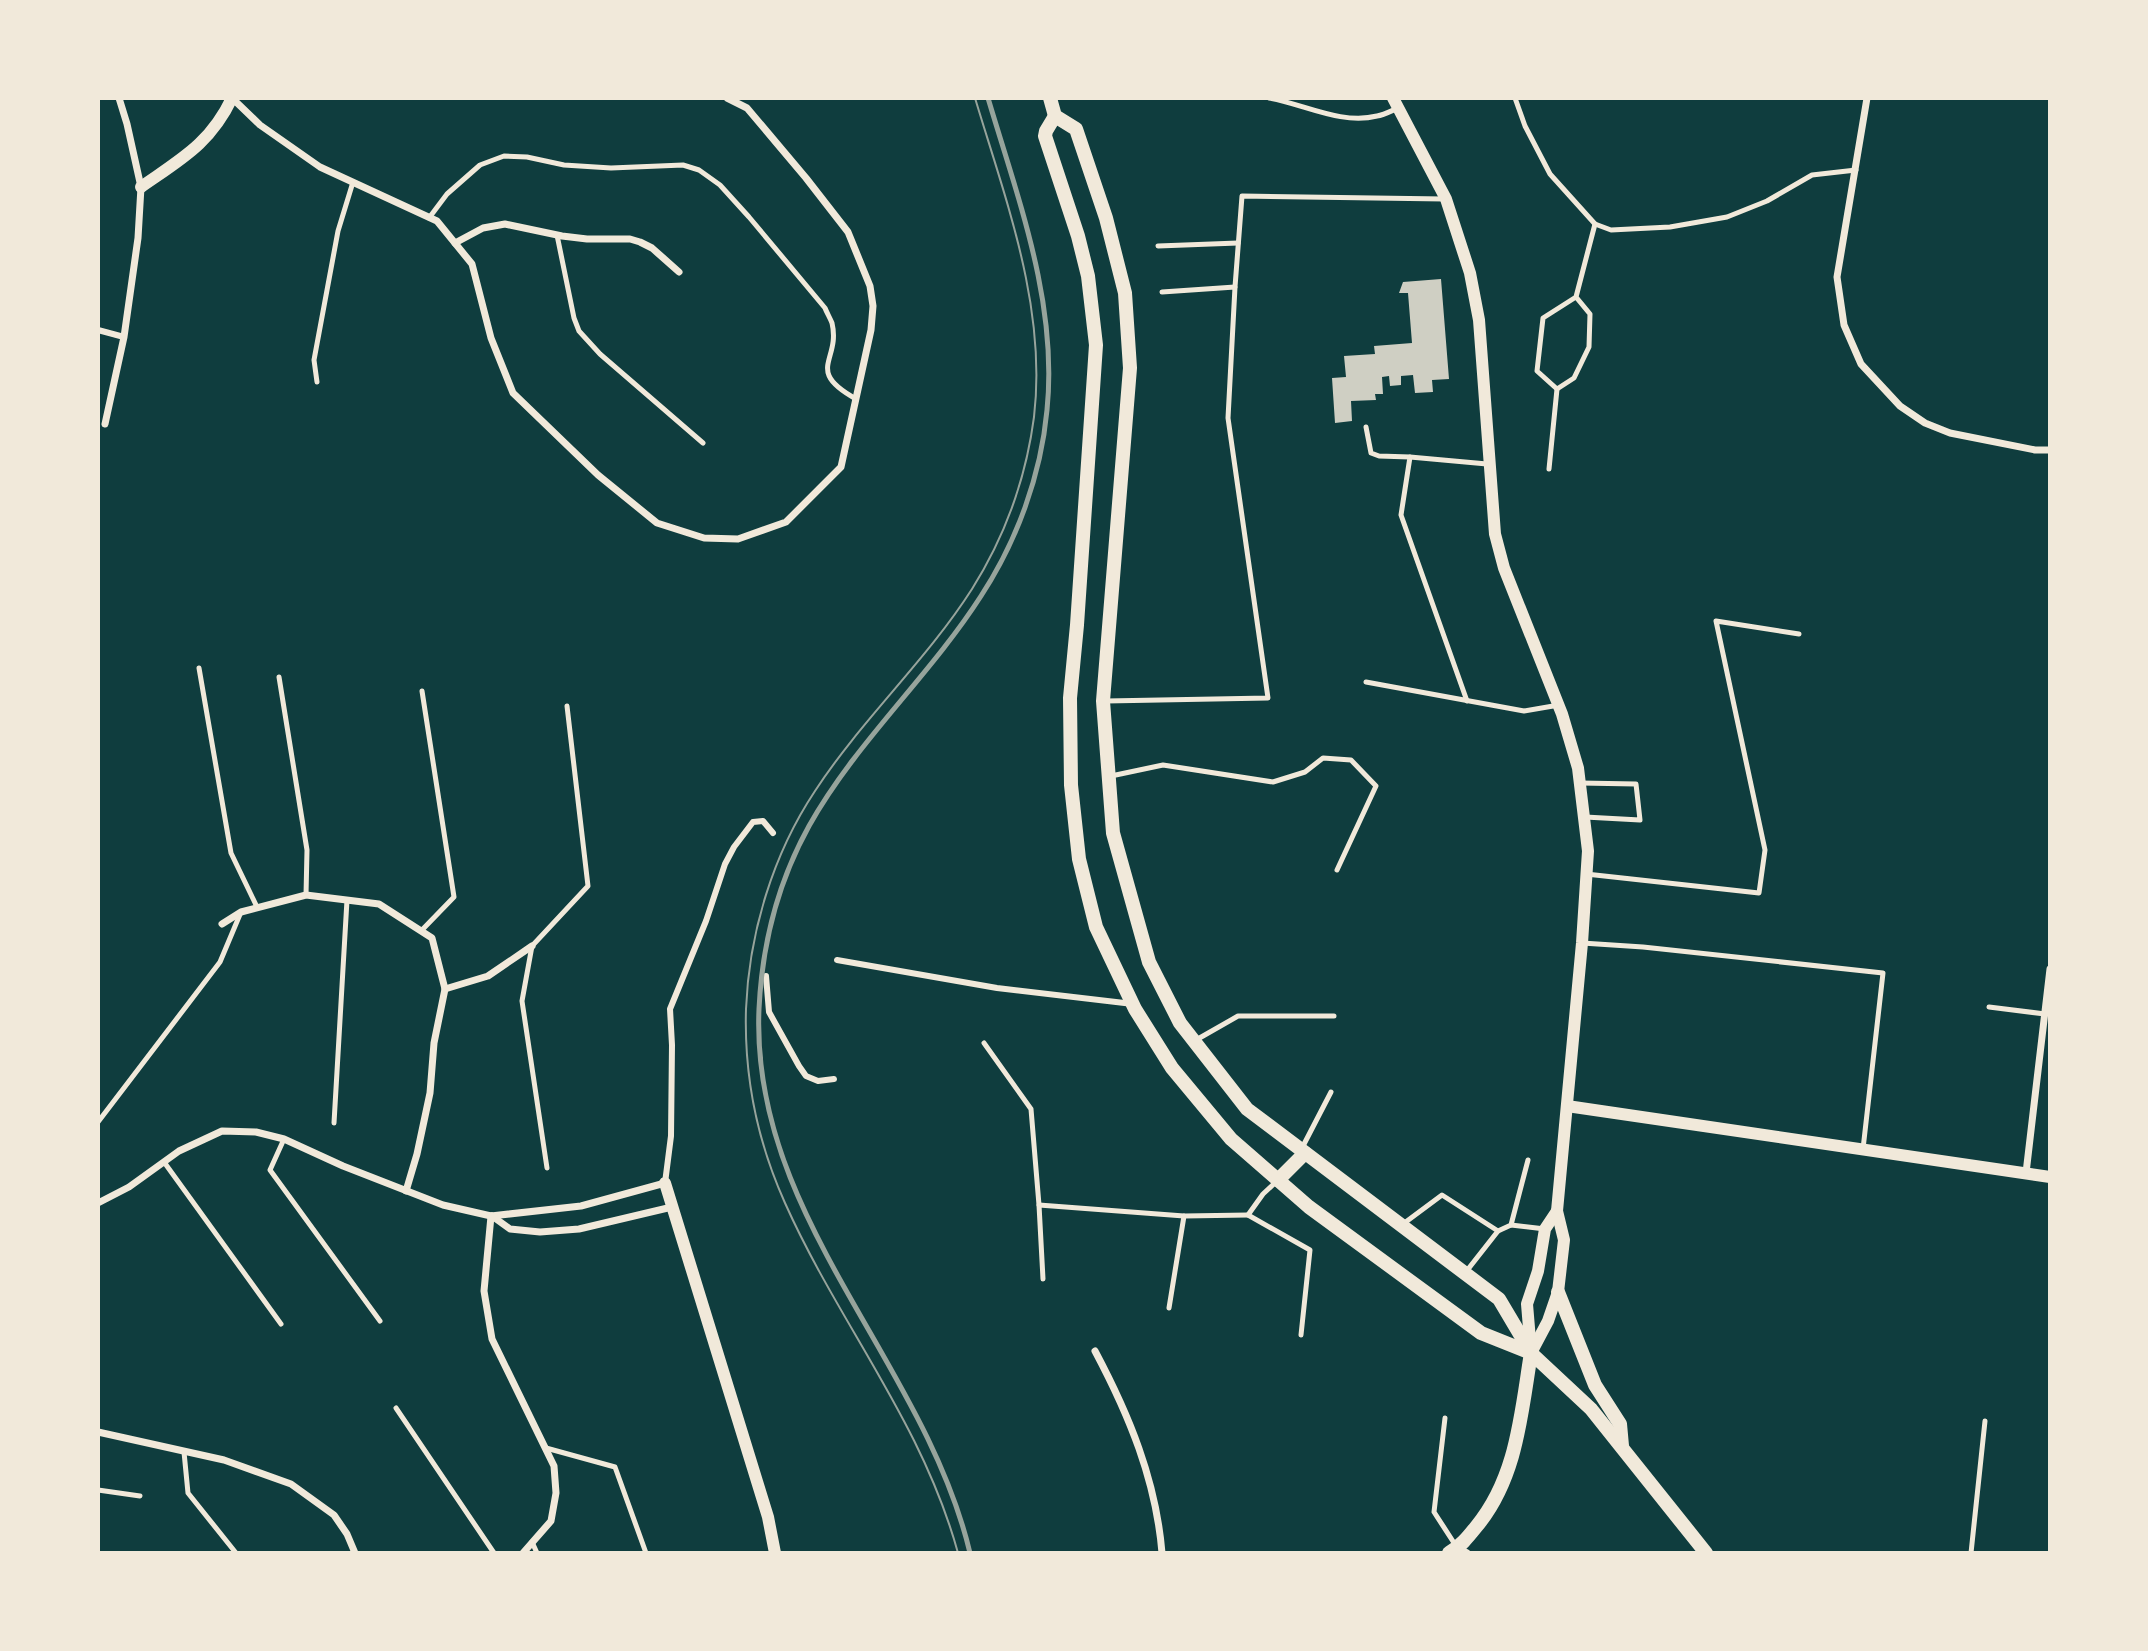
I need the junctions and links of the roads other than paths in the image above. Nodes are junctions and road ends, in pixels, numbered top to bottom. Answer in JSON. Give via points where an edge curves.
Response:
{"nodes":[{"id":1,"x":118,"y":98,"type":"edge"},
{"id":2,"x":232,"y":98,"type":"edge"},
{"id":3,"x":727,"y":98,"type":"edge"},
{"id":4,"x":1050,"y":98,"type":"edge"},
{"id":5,"x":1269,"y":98,"type":"edge"},
{"id":6,"x":1515,"y":98,"type":"edge"},
{"id":7,"x":1867,"y":98,"type":"edge"},
{"id":8,"x":1395,"y":103,"type":"edge"},
{"id":9,"x":1055,"y":116,"type":"junction"},
{"id":10,"x":1856,"y":170,"type":"junction"},
{"id":11,"x":353,"y":182,"type":"junction"},
{"id":12,"x":141,"y":187,"type":"junction"},
{"id":13,"x":1446,"y":199,"type":"junction"},
{"id":14,"x":429,"y":218,"type":"junction"},
{"id":15,"x":1595,"y":224,"type":"junction"},
{"id":16,"x":557,"y":235,"type":"junction"},
{"id":17,"x":455,"y":243,"type":"junction"},
{"id":18,"x":1238,"y":243,"type":"junction"},
{"id":19,"x":1158,"y":247,"type":"dead end"},
{"id":20,"x":679,"y":272,"type":"dead end"},
{"id":21,"x":1235,"y":288,"type":"junction"},
{"id":22,"x":1162,"y":292,"type":"dead end"},
{"id":23,"x":1576,"y":297,"type":"junction"},
{"id":24,"x":98,"y":330,"type":"edge"},
{"id":25,"x":124,"y":337,"type":"junction"},
{"id":26,"x":317,"y":382,"type":"dead end"},
{"id":27,"x":1556,"y":389,"type":"junction"},
{"id":28,"x":856,"y":399,"type":"junction"},
{"id":29,"x":105,"y":424,"type":"dead end"},
{"id":30,"x":1366,"y":428,"type":"dead end"},
{"id":31,"x":703,"y":443,"type":"dead end"},
{"id":32,"x":2050,"y":450,"type":"edge"},
{"id":33,"x":1410,"y":457,"type":"junction"},
{"id":34,"x":1490,"y":464,"type":"junction"},
{"id":35,"x":1549,"y":469,"type":"dead end"},
{"id":36,"x":1799,"y":634,"type":"dead end"},
{"id":37,"x":199,"y":668,"type":"dead end"},
{"id":38,"x":279,"y":677,"type":"dead end"},
{"id":39,"x":1366,"y":682,"type":"dead end"},
{"id":40,"x":422,"y":691,"type":"dead end"},
{"id":41,"x":1103,"y":701,"type":"junction"},
{"id":42,"x":1467,"y":701,"type":"junction"},
{"id":43,"x":1559,"y":705,"type":"junction"},
{"id":44,"x":567,"y":706,"type":"dead end"},
{"id":45,"x":1108,"y":777,"type":"junction"},
{"id":46,"x":1580,"y":783,"type":"junction"},
{"id":47,"x":1584,"y":817,"type":"junction"},
{"id":48,"x":773,"y":833,"type":"dead end"},
{"id":49,"x":1337,"y":870,"type":"dead end"},
{"id":50,"x":1586,"y":874,"type":"junction"},
{"id":51,"x":306,"y":895,"type":"junction"},
{"id":52,"x":347,"y":900,"type":"junction"},
{"id":53,"x":257,"y":907,"type":"junction"},
{"id":54,"x":241,"y":912,"type":"junction"},
{"id":55,"x":222,"y":924,"type":"dead end"},
{"id":56,"x":421,"y":931,"type":"junction"},
{"id":57,"x":1582,"y":943,"type":"junction"},
{"id":58,"x":532,"y":946,"type":"junction"},
{"id":59,"x":837,"y":960,"type":"dead end"},
{"id":60,"x":2050,"y":969,"type":"edge"},
{"id":61,"x":766,"y":976,"type":"dead end"},
{"id":62,"x":445,"y":989,"type":"junction"},
{"id":63,"x":1133,"y":1004,"type":"junction"},
{"id":64,"x":1990,"y":1007,"type":"dead end"},
{"id":65,"x":2045,"y":1014,"type":"junction"},
{"id":66,"x":1334,"y":1016,"type":"dead end"},
{"id":67,"x":1194,"y":1041,"type":"junction"},
{"id":68,"x":984,"y":1043,"type":"dead end"},
{"id":69,"x":834,"y":1079,"type":"dead end"},
{"id":70,"x":1331,"y":1092,"type":"dead end"},
{"id":71,"x":1567,"y":1106,"type":"junction"},
{"id":72,"x":98,"y":1122,"type":"edge"},
{"id":73,"x":334,"y":1123,"type":"dead end"},
{"id":74,"x":284,"y":1139,"type":"junction"},
{"id":75,"x":1864,"y":1149,"type":"junction"},
{"id":76,"x":1303,"y":1152,"type":"junction"},
{"id":77,"x":1528,"y":1160,"type":"dead end"},
{"id":78,"x":164,"y":1162,"type":"junction"},
{"id":79,"x":547,"y":1168,"type":"dead end"},
{"id":80,"x":2026,"y":1173,"type":"junction"},
{"id":81,"x":2050,"y":1177,"type":"edge"},
{"id":82,"x":1278,"y":1180,"type":"junction"},
{"id":83,"x":665,"y":1183,"type":"junction"},
{"id":84,"x":406,"y":1191,"type":"junction"},
{"id":85,"x":98,"y":1203,"type":"edge"},
{"id":86,"x":1040,"y":1205,"type":"junction"},
{"id":87,"x":672,"y":1207,"type":"junction"},
{"id":88,"x":1557,"y":1211,"type":"junction"},
{"id":89,"x":1248,"y":1215,"type":"junction"},
{"id":90,"x":491,"y":1216,"type":"junction"},
{"id":91,"x":1184,"y":1216,"type":"junction"},
{"id":92,"x":1511,"y":1224,"type":"junction"},
{"id":93,"x":1400,"y":1225,"type":"junction"},
{"id":94,"x":1545,"y":1229,"type":"junction"},
{"id":95,"x":1498,"y":1231,"type":"junction"},
{"id":96,"x":1464,"y":1274,"type":"junction"},
{"id":97,"x":1042,"y":1279,"type":"dead end"},
{"id":98,"x":1559,"y":1292,"type":"junction"},
{"id":99,"x":1169,"y":1308,"type":"dead end"},
{"id":100,"x":380,"y":1321,"type":"dead end"},
{"id":101,"x":281,"y":1324,"type":"dead end"},
{"id":102,"x":1301,"y":1335,"type":"dead end"},
{"id":103,"x":1095,"y":1351,"type":"dead end"},
{"id":104,"x":1531,"y":1353,"type":"junction"},
{"id":105,"x":396,"y":1408,"type":"dead end"},
{"id":106,"x":1445,"y":1418,"type":"dead end"},
{"id":107,"x":1985,"y":1421,"type":"dead end"},
{"id":108,"x":98,"y":1432,"type":"edge"},
{"id":109,"x":1622,"y":1447,"type":"junction"},
{"id":110,"x":546,"y":1448,"type":"junction"},
{"id":111,"x":184,"y":1452,"type":"junction"},
{"id":112,"x":98,"y":1490,"type":"edge"},
{"id":113,"x":141,"y":1496,"type":"dead end"},
{"id":114,"x":533,"y":1542,"type":"junction"},
{"id":115,"x":1458,"y":1551,"type":"edge"},
{"id":116,"x":236,"y":1553,"type":"edge"},
{"id":117,"x":355,"y":1553,"type":"edge"},
{"id":118,"x":494,"y":1553,"type":"edge"},
{"id":119,"x":523,"y":1553,"type":"edge"},
{"id":120,"x":537,"y":1553,"type":"edge"},
{"id":121,"x":646,"y":1553,"type":"edge"},
{"id":122,"x":775,"y":1553,"type":"edge"},
{"id":123,"x":1162,"y":1553,"type":"edge"},
{"id":124,"x":1706,"y":1553,"type":"edge"},
{"id":125,"x":1971,"y":1553,"type":"edge"}],
"edges":[{"from":1,"to":12,"type":"street"},
{"from":2,"to":11,"type":"street","via":[[260,125],[320,167]]},
{"from":2,"to":12,"type":"street","via":[[198,146]]},
{"from":3,"to":28,"type":"street","via":[[747,108],[806,178],[848,232],[857,253],[873,306]]},
{"from":4,"to":9,"type":"main road"},
{"from":5,"to":8,"type":"lane","via":[[1340,117],[1376,117]]},
{"from":6,"to":15,"type":"lane","via":[[1550,174]]},
{"from":7,"to":10,"type":"street"},
{"from":8,"to":13,"type":"street"},
{"from":9,"to":41,"type":"main road","via":[[1076,129],[1125,293],[1130,368]]},
{"from":9,"to":63,"type":"main road","via":[[1045,136],[1088,276],[1096,345],[1070,698],[1071,785],[1079,859],[1096,927]]},
{"from":10,"to":15,"type":"lane","via":[[1812,175],[1727,217],[1670,227],[1611,230]]},
{"from":10,"to":32,"type":"street","via":[[1837,277],[1844,325],[1861,364],[1900,406],[1924,422],[1950,433]]},
{"from":11,"to":14,"type":"street"},
{"from":11,"to":26,"type":"lane","via":[[338,231],[314,360]]},
{"from":12,"to":25,"type":"street"},
{"from":13,"to":18,"type":"lane","via":[[1242,196]]},
{"from":13,"to":34,"type":"street","via":[[1470,273],[1479,320]]},
{"from":14,"to":17,"type":"street"},
{"from":14,"to":28,"type":"lane","via":[[447,194],[480,165],[504,156],[565,165],[683,165],[699,170],[735,201],[825,308],[832,324],[828,373],[832,382]]},
{"from":15,"to":23,"type":"lane"},
{"from":16,"to":17,"type":"street","via":[[505,223],[483,228]]},
{"from":16,"to":20,"type":"street","via":[[640,242]]},
{"from":16,"to":31,"type":"lane","via":[[579,331]]},
{"from":17,"to":28,"type":"street","via":[[472,264],[491,338],[513,393],[598,475],[657,523],[704,538],[738,539],[786,522],[841,467]]},
{"from":18,"to":19,"type":"lane"},
{"from":18,"to":21,"type":"lane"},
{"from":21,"to":22,"type":"lane"},
{"from":21,"to":41,"type":"lane","via":[[1228,418],[1269,698]]},
{"from":23,"to":27,"type":"lane","via":[[1590,314],[1589,347],[1574,378]]},
{"from":23,"to":27,"type":"lane","via":[[1544,318],[1537,371]]},
{"from":24,"to":25,"type":"street"},
{"from":25,"to":29,"type":"street"},
{"from":27,"to":35,"type":"lane"},
{"from":30,"to":33,"type":"lane","via":[[1371,453]]},
{"from":33,"to":34,"type":"lane"},
{"from":33,"to":42,"type":"lane","via":[[1401,515]]},
{"from":34,"to":43,"type":"street","via":[[1495,534],[1504,568]]},
{"from":36,"to":50,"type":"lane","via":[[1716,621],[1765,850],[1759,893]]},
{"from":37,"to":53,"type":"lane","via":[[230,853]]},
{"from":38,"to":51,"type":"lane","via":[[307,850]]},
{"from":39,"to":42,"type":"lane"},
{"from":40,"to":56,"type":"lane","via":[[454,897]]},
{"from":41,"to":45,"type":"main road"},
{"from":42,"to":43,"type":"lane","via":[[1524,711]]},
{"from":43,"to":46,"type":"street"},
{"from":44,"to":58,"type":"lane","via":[[588,886]]},
{"from":45,"to":49,"type":"lane","via":[[1163,765],[1273,782],[1305,772],[1323,758],[1351,760],[1376,786]]},
{"from":45,"to":67,"type":"main road","via":[[1113,833],[1149,962]]},
{"from":46,"to":47,"type":"street"},
{"from":46,"to":47,"type":"lane","via":[[1636,784],[1640,820]]},
{"from":47,"to":50,"type":"street"},
{"from":48,"to":83,"type":"street","via":[[763,821],[753,822],[734,847],[670,1009],[671,1136]]},
{"from":50,"to":57,"type":"street"},
{"from":51,"to":52,"type":"street"},
{"from":51,"to":53,"type":"street"},
{"from":52,"to":56,"type":"street","via":[[379,904]]},
{"from":52,"to":73,"type":"lane"},
{"from":53,"to":54,"type":"street"},
{"from":54,"to":55,"type":"street"},
{"from":54,"to":72,"type":"lane","via":[[220,962]]},
{"from":56,"to":62,"type":"street","via":[[432,938]]},
{"from":57,"to":71,"type":"street"},
{"from":57,"to":75,"type":"lane","via":[[1883,974]]},
{"from":58,"to":62,"type":"street","via":[[488,976]]},
{"from":58,"to":79,"type":"lane","via":[[522,1001]]},
{"from":59,"to":63,"type":"street","via":[[997,988]]},
{"from":60,"to":65,"type":"street"},
{"from":61,"to":69,"type":"street","via":[[769,1012],[799,1066],[806,1076],[818,1081]]},
{"from":62,"to":84,"type":"street","via":[[430,1093]]},
{"from":63,"to":82,"type":"main road","via":[[1172,1068],[1231,1139]]},
{"from":64,"to":65,"type":"lane"},
{"from":65,"to":80,"type":"street"},
{"from":66,"to":67,"type":"lane","via":[[1238,1016]]},
{"from":67,"to":76,"type":"main road","via":[[1247,1109]]},
{"from":68,"to":86,"type":"lane","via":[[1031,1109]]},
{"from":70,"to":76,"type":"lane"},
{"from":71,"to":75,"type":"street"},
{"from":71,"to":88,"type":"street"},
{"from":74,"to":78,"type":"street","via":[[222,1131]]},
{"from":74,"to":84,"type":"street"},
{"from":74,"to":100,"type":"lane","via":[[270,1170]]},
{"from":75,"to":80,"type":"street"},
{"from":76,"to":82,"type":"main road"},
{"from":76,"to":93,"type":"main road"},
{"from":77,"to":92,"type":"lane"},
{"from":78,"to":85,"type":"street"},
{"from":78,"to":101,"type":"lane"},
{"from":80,"to":81,"type":"street"},
{"from":82,"to":89,"type":"lane"},
{"from":82,"to":104,"type":"main road","via":[[1482,1333]]},
{"from":83,"to":87,"type":"street"},
{"from":83,"to":90,"type":"street","via":[[581,1206]]},
{"from":84,"to":90,"type":"street"},
{"from":86,"to":91,"type":"lane"},
{"from":86,"to":97,"type":"lane"},
{"from":87,"to":90,"type":"street","via":[[579,1229],[540,1232],[510,1229]]},
{"from":87,"to":122,"type":"street","via":[[768,1517]]},
{"from":88,"to":94,"type":"street"},
{"from":88,"to":98,"type":"street","via":[[1564,1240]]},
{"from":89,"to":91,"type":"lane"},
{"from":89,"to":102,"type":"lane","via":[[1310,1250]]},
{"from":90,"to":110,"type":"street","via":[[484,1291],[492,1339]]},
{"from":91,"to":99,"type":"lane"},
{"from":92,"to":94,"type":"lane"},
{"from":92,"to":95,"type":"lane"},
{"from":93,"to":95,"type":"lane","via":[[1442,1195]]},
{"from":93,"to":96,"type":"main road"},
{"from":94,"to":104,"type":"street","via":[[1527,1304]]},
{"from":95,"to":96,"type":"lane"},
{"from":96,"to":104,"type":"main road","via":[[1499,1300]]},
{"from":98,"to":104,"type":"street"},
{"from":98,"to":109,"type":"main road","via":[[1595,1385],[1620,1424]]},
{"from":103,"to":123,"type":"street","via":[[1120,1399],[1148,1474]]},
{"from":104,"to":109,"type":"main road","via":[[1591,1409]]},
{"from":104,"to":115,"type":"main road","via":[[1504,1483]]},
{"from":105,"to":118,"type":"lane"},
{"from":106,"to":115,"type":"lane","via":[[1434,1512]]},
{"from":107,"to":125,"type":"lane"},
{"from":108,"to":111,"type":"street"},
{"from":109,"to":124,"type":"main road"},
{"from":110,"to":114,"type":"street","via":[[554,1466],[556,1493],[551,1521]]},
{"from":110,"to":121,"type":"lane","via":[[615,1467]]},
{"from":111,"to":116,"type":"lane","via":[[188,1493]]},
{"from":111,"to":117,"type":"street","via":[[224,1460],[290,1484],[334,1515]]},
{"from":112,"to":113,"type":"lane"},
{"from":114,"to":119,"type":"street"},
{"from":114,"to":120,"type":"lane"}]}
